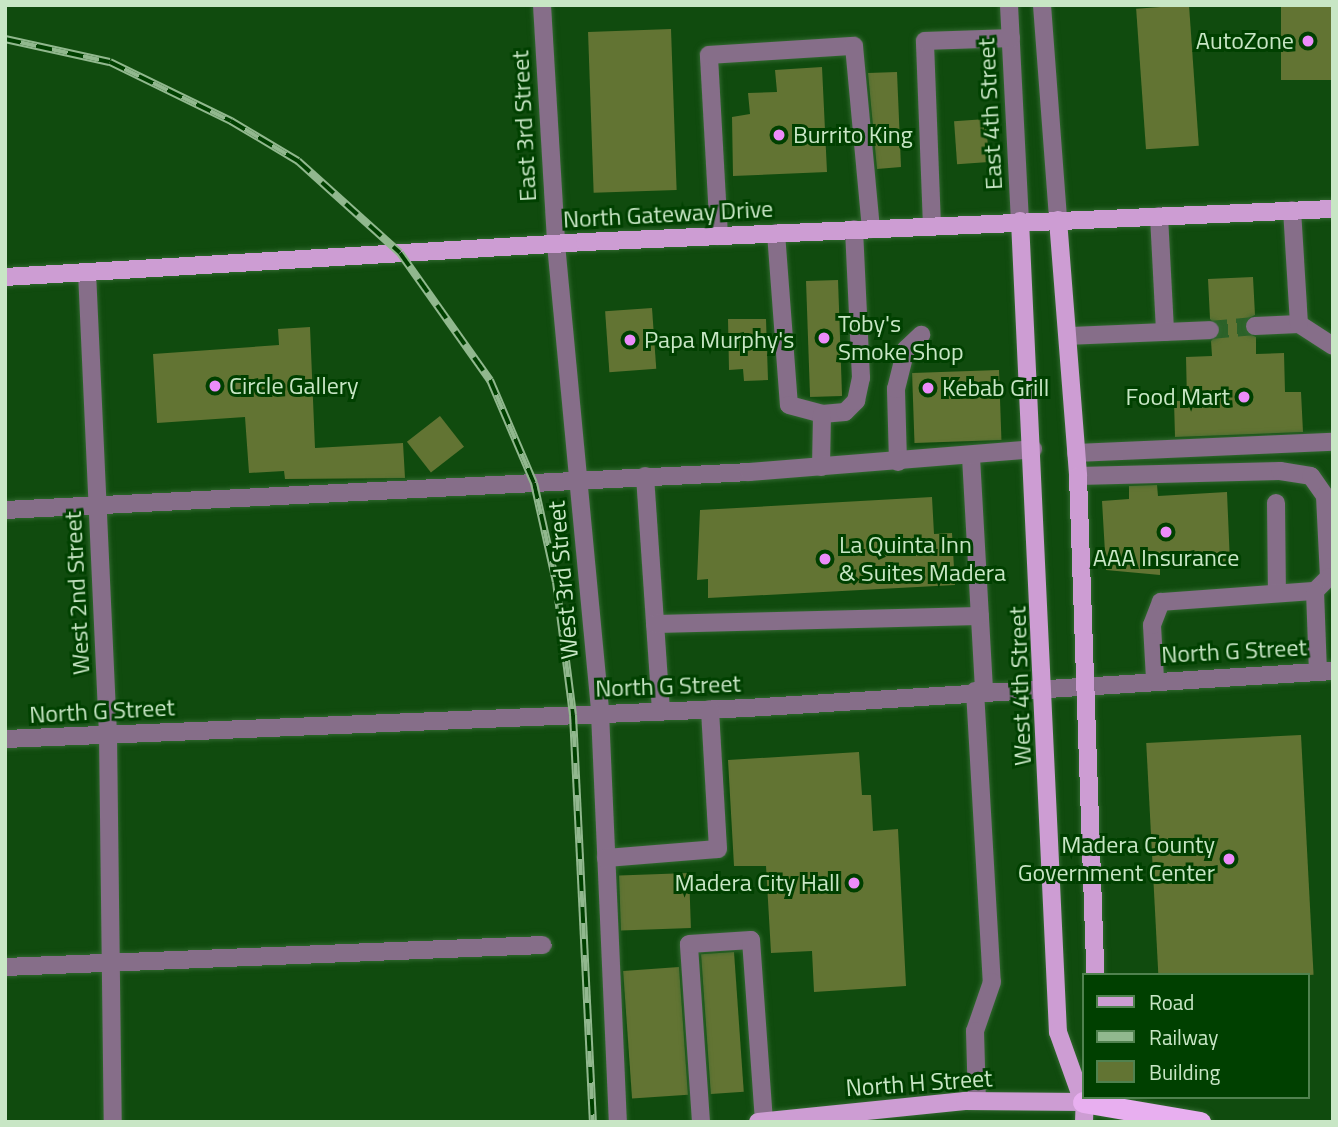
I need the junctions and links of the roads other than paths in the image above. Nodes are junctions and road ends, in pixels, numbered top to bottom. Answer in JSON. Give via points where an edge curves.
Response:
{"nodes":[{"id":1,"x":542,"y":5,"type":"edge"},
{"id":2,"x":1009,"y":5,"type":"edge"},
{"id":3,"x":1042,"y":5,"type":"edge"},
{"id":4,"x":1011,"y":38,"type":"junction"},
{"id":5,"x":1333,"y":209,"type":"edge"},
{"id":6,"x":1292,"y":210,"type":"junction"},
{"id":7,"x":1159,"y":216,"type":"junction"},
{"id":8,"x":1058,"y":220,"type":"junction"},
{"id":9,"x":1020,"y":221,"type":"junction"},
{"id":10,"x":932,"y":226,"type":"junction"},
{"id":11,"x":862,"y":229,"type":"junction"},
{"id":12,"x":776,"y":233,"type":"junction"},
{"id":13,"x":719,"y":236,"type":"junction"},
{"id":14,"x":555,"y":244,"type":"junction"},
{"id":15,"x":87,"y":272,"type":"junction"},
{"id":16,"x":5,"y":276,"type":"edge"},
{"id":17,"x":1299,"y":324,"type":"junction"},
{"id":18,"x":1255,"y":326,"type":"tunnel mouth"},
{"id":19,"x":1210,"y":330,"type":"tunnel mouth"},
{"id":20,"x":1165,"y":332,"type":"junction"},
{"id":21,"x":921,"y":334,"type":"dead end"},
{"id":22,"x":1068,"y":336,"type":"junction"},
{"id":23,"x":1333,"y":346,"type":"edge"},
{"id":24,"x":822,"y":414,"type":"junction"},
{"id":25,"x":1333,"y":442,"type":"edge"},
{"id":26,"x":1033,"y":449,"type":"junction"},
{"id":27,"x":1076,"y":453,"type":"junction"},
{"id":28,"x":971,"y":457,"type":"junction"},
{"id":29,"x":898,"y":462,"type":"junction"},
{"id":30,"x":821,"y":467,"type":"junction"},
{"id":31,"x":645,"y":476,"type":"junction"},
{"id":32,"x":1078,"y":476,"type":"junction"},
{"id":33,"x":578,"y":478,"type":"junction"},
{"id":34,"x":1276,"y":503,"type":"dead end"},
{"id":35,"x":97,"y":506,"type":"junction"},
{"id":36,"x":5,"y":510,"type":"edge"},
{"id":37,"x":1315,"y":591,"type":"junction"},
{"id":38,"x":1277,"y":593,"type":"junction"},
{"id":39,"x":981,"y":616,"type":"junction"},
{"id":40,"x":655,"y":624,"type":"junction"},
{"id":41,"x":1326,"y":671,"type":"edge"},
{"id":42,"x":1155,"y":679,"type":"junction"},
{"id":43,"x":1082,"y":684,"type":"junction"},
{"id":44,"x":1045,"y":687,"type":"junction"},
{"id":45,"x":980,"y":691,"type":"junction"},
{"id":46,"x":710,"y":709,"type":"junction"},
{"id":47,"x":661,"y":711,"type":"junction"},
{"id":48,"x":600,"y":713,"type":"junction"},
{"id":49,"x":108,"y":735,"type":"junction"},
{"id":50,"x":5,"y":740,"type":"edge"},
{"id":51,"x":607,"y":858,"type":"junction"},
{"id":52,"x":544,"y":945,"type":"dead end"},
{"id":53,"x":111,"y":962,"type":"junction"},
{"id":54,"x":5,"y":967,"type":"edge"},
{"id":55,"x":1095,"y":973,"type":"edge"},
{"id":56,"x":977,"y":1101,"type":"junction"},
{"id":57,"x":1084,"y":1107,"type":"edge"},
{"id":58,"x":764,"y":1121,"type":"edge"},
{"id":59,"x":113,"y":1122,"type":"edge"},
{"id":60,"x":618,"y":1122,"type":"edge"},
{"id":61,"x":701,"y":1122,"type":"edge"},
{"id":62,"x":758,"y":1122,"type":"edge"},
{"id":63,"x":1200,"y":1122,"type":"edge"}],
"edges":[{"from":1,"to":14,"type":"street","name":"East 3rd Street"},
{"from":2,"to":4,"type":"street","name":"East 4th Street"},
{"from":3,"to":8,"type":"street"},
{"from":4,"to":9,"type":"street","name":"East 4th Street"},
{"from":4,"to":10,"type":"street","via":[[925,41]]},
{"from":5,"to":6,"type":"main road","name":"North Gateway Drive"},
{"from":6,"to":7,"type":"main road","name":"North Gateway Drive"},
{"from":6,"to":17,"type":"street"},
{"from":7,"to":8,"type":"main road","name":"North Gateway Drive"},
{"from":7,"to":20,"type":"street"},
{"from":8,"to":9,"type":"main road","name":"North Gateway Drive"},
{"from":8,"to":22,"type":"main road"},
{"from":9,"to":10,"type":"main road","name":"North Gateway Drive"},
{"from":9,"to":26,"type":"main road","name":"West 4th Street"},
{"from":10,"to":11,"type":"main road","name":"North Gateway Drive"},
{"from":11,"to":12,"type":"main road","name":"North Gateway Drive"},
{"from":11,"to":13,"type":"street","via":[[854,46],[709,55]]},
{"from":11,"to":24,"type":"street","via":[[861,378],[851,407]]},
{"from":12,"to":13,"type":"main road","name":"North Gateway Drive"},
{"from":12,"to":24,"type":"street","via":[[789,405]]},
{"from":13,"to":14,"type":"main road","name":"North Gateway Drive"},
{"from":14,"to":15,"type":"main road","name":"North Gateway Drive"},
{"from":14,"to":33,"type":"street","name":"West 3rd Street"},
{"from":15,"to":16,"type":"main road","name":"North Gateway Drive"},
{"from":15,"to":35,"type":"street","name":"West 2nd Street"},
{"from":17,"to":18,"type":"street"},
{"from":17,"to":23,"type":"street"},
{"from":19,"to":20,"type":"street"},
{"from":20,"to":22,"type":"street"},
{"from":21,"to":29,"type":"street","via":[[906,349],[896,389]]},
{"from":22,"to":27,"type":"main road"},
{"from":24,"to":30,"type":"street"},
{"from":25,"to":27,"type":"street"},
{"from":26,"to":28,"type":"street"},
{"from":26,"to":44,"type":"main road","name":"West 4th Street"},
{"from":27,"to":32,"type":"main road"},
{"from":28,"to":29,"type":"street"},
{"from":28,"to":39,"type":"street"},
{"from":29,"to":30,"type":"street"},
{"from":30,"to":31,"type":"street"},
{"from":31,"to":33,"type":"street"},
{"from":31,"to":40,"type":"street"},
{"from":32,"to":37,"type":"street","via":[[1290,471],[1311,476],[1325,496],[1329,577]]},
{"from":32,"to":43,"type":"main road"},
{"from":33,"to":35,"type":"street"},
{"from":33,"to":48,"type":"street","name":"West 3rd Street"},
{"from":34,"to":38,"type":"street"},
{"from":35,"to":36,"type":"street"},
{"from":35,"to":49,"type":"street","name":"West 2nd Street"},
{"from":37,"to":38,"type":"street"},
{"from":37,"to":41,"type":"street"},
{"from":38,"to":42,"type":"street","via":[[1161,601],[1152,625]]},
{"from":39,"to":40,"type":"street"},
{"from":39,"to":45,"type":"street"},
{"from":40,"to":47,"type":"street"},
{"from":41,"to":42,"type":"street","name":"North G Street"},
{"from":42,"to":43,"type":"street","name":"North G Street"},
{"from":43,"to":44,"type":"street","name":"North G Street"},
{"from":43,"to":55,"type":"main road"},
{"from":44,"to":45,"type":"street","name":"North G Street"},
{"from":44,"to":57,"type":"main road","name":"West 4th Street","via":[[1058,1032]]},
{"from":45,"to":46,"type":"street","name":"North G Street"},
{"from":45,"to":56,"type":"street","via":[[992,982],[975,1031]]},
{"from":46,"to":47,"type":"street","name":"North G Street"},
{"from":46,"to":51,"type":"street","via":[[718,849]]},
{"from":47,"to":48,"type":"street","name":"North G Street"},
{"from":48,"to":49,"type":"street","name":"North G Street"},
{"from":48,"to":51,"type":"street","name":"West 3rd Street"},
{"from":49,"to":50,"type":"street","name":"North G Street"},
{"from":49,"to":53,"type":"street","name":"West 2nd Street"},
{"from":51,"to":60,"type":"street","name":"West 3rd Street"},
{"from":52,"to":53,"type":"street"},
{"from":53,"to":54,"type":"street"},
{"from":53,"to":59,"type":"street","name":"West 2nd Street"},
{"from":56,"to":57,"type":"main road","name":"North H Street"},
{"from":56,"to":58,"type":"main road","name":"North H Street"},
{"from":57,"to":63,"type":"highway"},
{"from":58,"to":61,"type":"street","via":[[751,940],[688,944]]},
{"from":58,"to":62,"type":"main road","name":"North H Street"}]}
